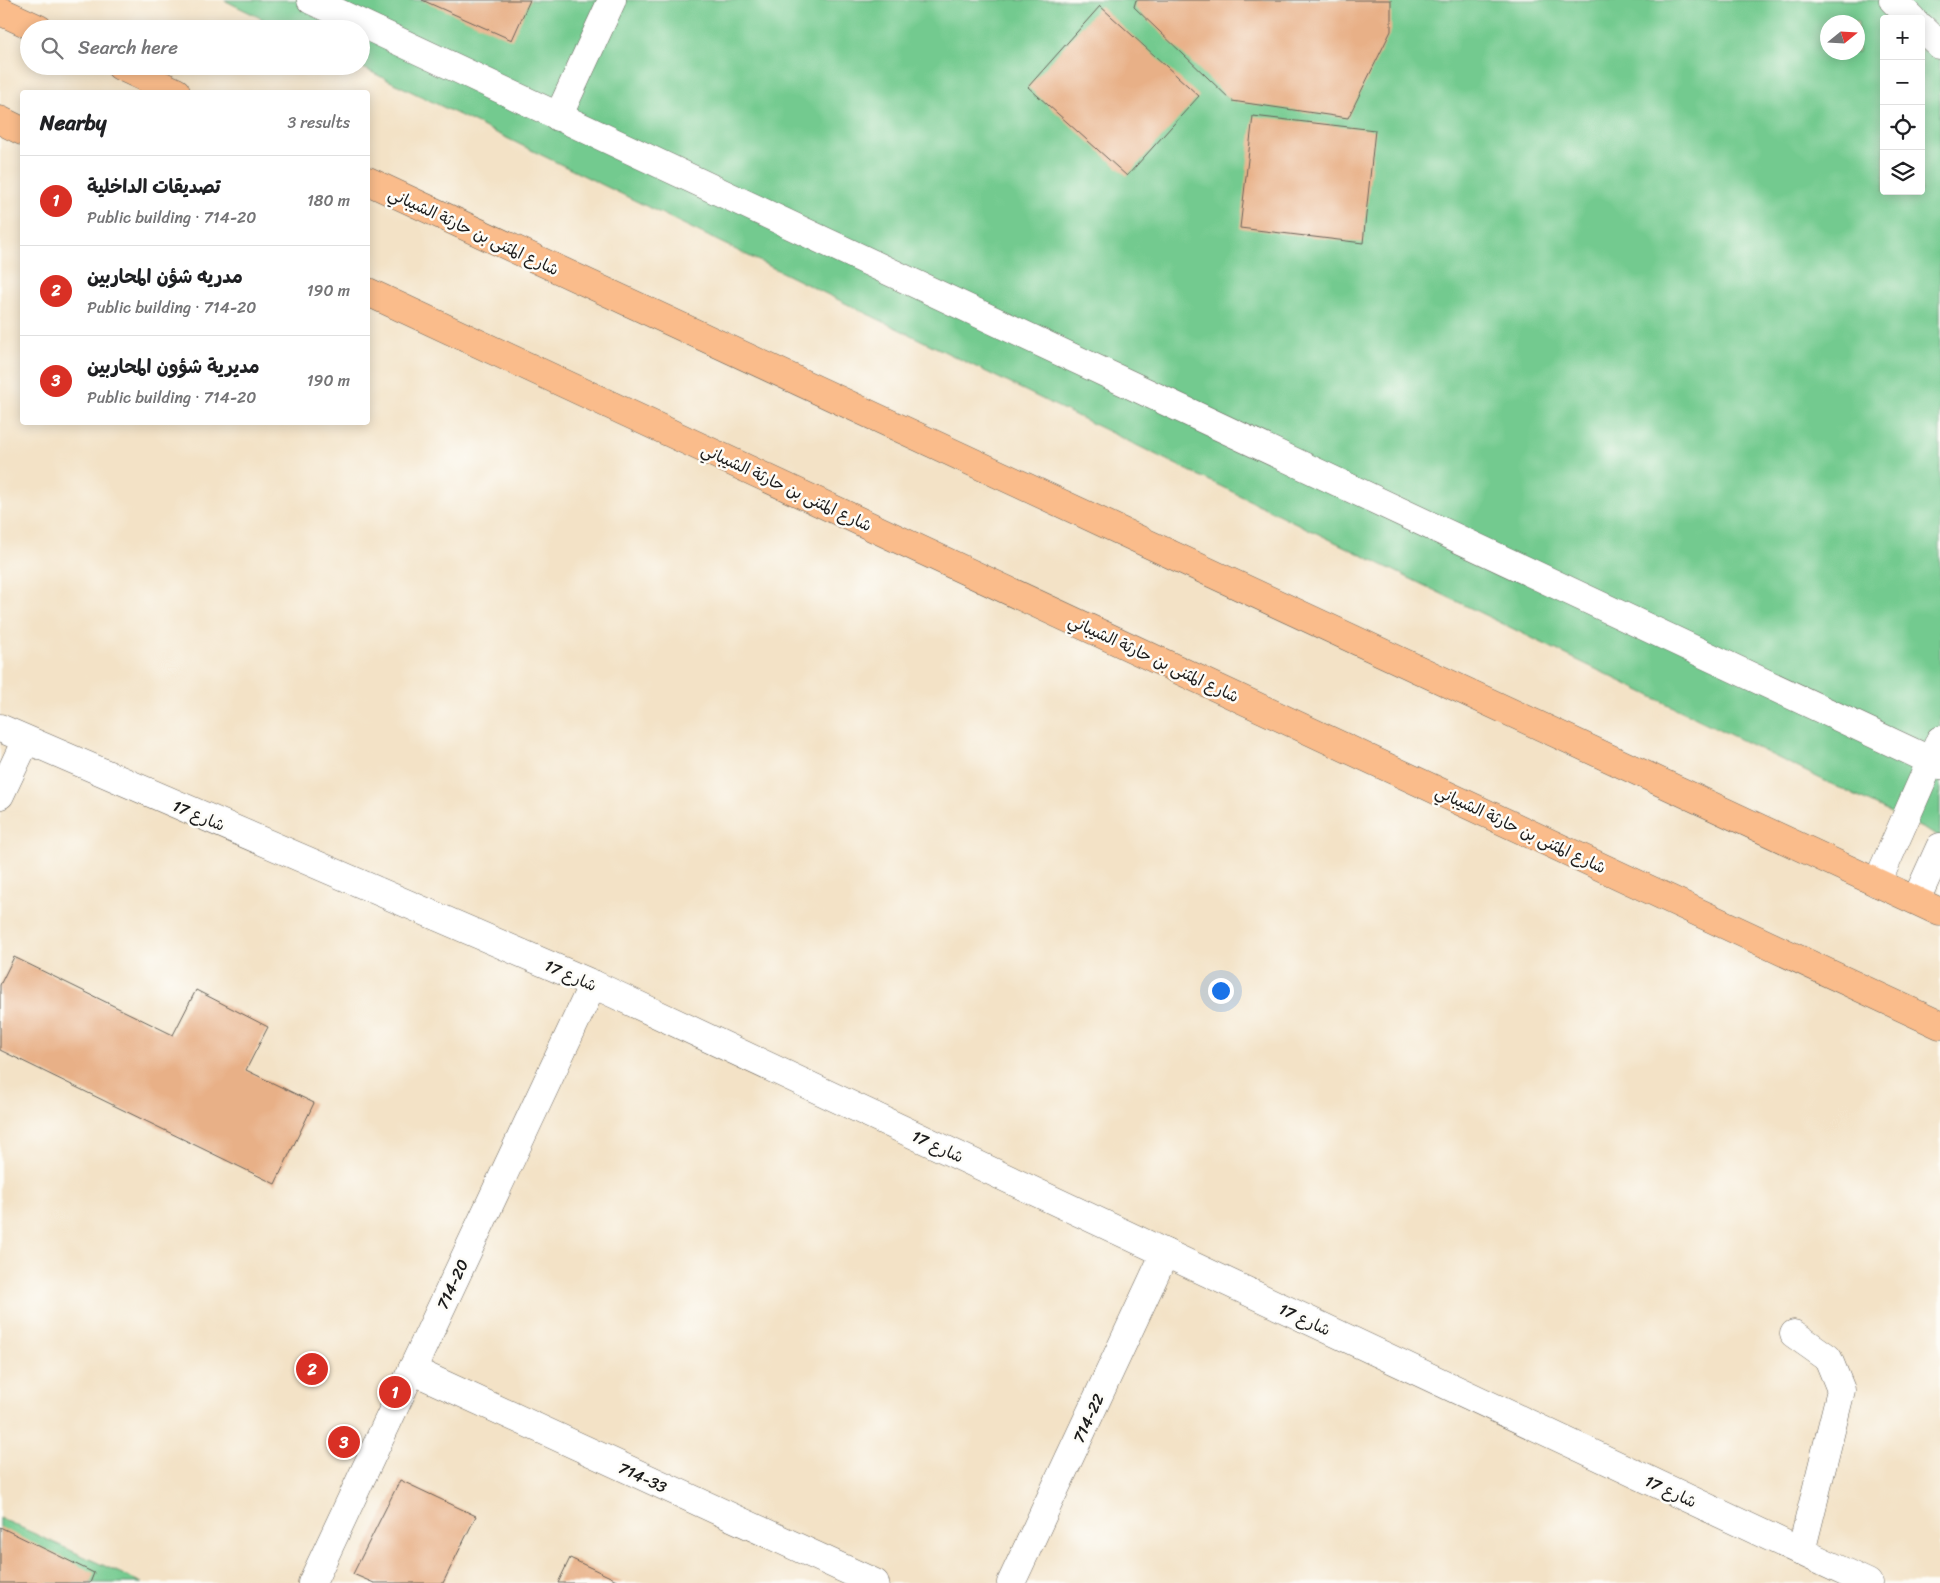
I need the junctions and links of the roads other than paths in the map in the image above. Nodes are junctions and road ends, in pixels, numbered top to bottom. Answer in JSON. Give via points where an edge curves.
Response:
{"nodes":[{"id":1,"x":311,"y":0,"type":"edge"},
{"id":2,"x":612,"y":0,"type":"edge"},
{"id":3,"x":1893,"y":0,"type":"edge"},
{"id":4,"x":0,"y":11,"type":"edge"},
{"id":5,"x":1908,"y":15,"type":"edge"},
{"id":6,"x":20,"y":20,"type":"edge"},
{"id":7,"x":353,"y":20,"type":"edge"},
{"id":8,"x":370,"y":28,"type":"edge"},
{"id":9,"x":1925,"y":31,"type":"edge"},
{"id":10,"x":1940,"y":45,"type":"edge"},
{"id":11,"x":139,"y":75,"type":"edge"},
{"id":12,"x":172,"y":90,"type":"edge"},
{"id":13,"x":558,"y":117,"type":"junction"},
{"id":14,"x":0,"y":120,"type":"edge"},
{"id":15,"x":20,"y":130,"type":"edge"},
{"id":16,"x":370,"y":182,"type":"edge"},
{"id":17,"x":370,"y":293,"type":"edge"},
{"id":18,"x":0,"y":728,"type":"edge"},
{"id":19,"x":26,"y":740,"type":"junction"},
{"id":20,"x":1937,"y":755,"type":"edge"},
{"id":21,"x":0,"y":795,"type":"edge"},
{"id":22,"x":1940,"y":847,"type":"edge"},
{"id":23,"x":1876,"y":883,"type":"junction"},
{"id":24,"x":1916,"y":900,"type":"junction"},
{"id":25,"x":1940,"y":912,"type":"edge"},
{"id":26,"x":593,"y":984,"type":"junction"},
{"id":27,"x":1902,"y":1007,"type":"junction"},
{"id":28,"x":1940,"y":1025,"type":"edge"},
{"id":29,"x":1940,"y":1032,"type":"edge"},
{"id":30,"x":1165,"y":1253,"type":"junction"},
{"id":31,"x":1794,"y":1334,"type":"dead end"},
{"id":32,"x":412,"y":1370,"type":"junction"},
{"id":33,"x":1801,"y":1552,"type":"junction"},
{"id":34,"x":1839,"y":1577,"type":"edge"},
{"id":35,"x":312,"y":1583,"type":"edge"},
{"id":36,"x":875,"y":1583,"type":"edge"},
{"id":37,"x":1011,"y":1583,"type":"edge"},
{"id":38,"x":1868,"y":1583,"type":"edge"}],
"edges":[{"from":1,"to":7,"type":"street"},
{"from":2,"to":13,"type":"street"},
{"from":3,"to":5,"type":"street"},
{"from":4,"to":6,"type":"main road"},
{"from":8,"to":13,"type":"street"},
{"from":9,"to":10,"type":"street"},
{"from":11,"to":12,"type":"main road"},
{"from":13,"to":20,"type":"street"},
{"from":14,"to":15,"type":"main road"},
{"from":16,"to":23,"type":"main road","name":"شارع المثنى بن حارثة الشيباني"},
{"from":17,"to":27,"type":"main road","name":"شارع المثنى بن حارثة الشيباني"},
{"from":18,"to":19,"type":"street","name":"شارع 17"},
{"from":19,"to":21,"type":"street"},
{"from":19,"to":26,"type":"street","name":"شارع 17"},
{"from":20,"to":23,"type":"street"},
{"from":22,"to":24,"type":"street"},
{"from":23,"to":24,"type":"main road","name":"شارع المثنى بن حارثة الشيباني"},
{"from":24,"to":25,"type":"main road","name":"شارع المثنى بن حارثة الشيباني"},
{"from":26,"to":30,"type":"street","name":"شارع 17"},
{"from":26,"to":32,"type":"street","name":"714-20"},
{"from":27,"to":28,"type":"main road","name":"شارع المثنى بن حارثة الشيباني"},
{"from":27,"to":29,"type":"main road"},
{"from":30,"to":33,"type":"street","name":"شارع 17"},
{"from":30,"to":37,"type":"street","name":"714-22"},
{"from":31,"to":33,"type":"street","via":[[1828,1358],[1841,1390]]},
{"from":32,"to":35,"type":"street","name":"714-20"},
{"from":32,"to":36,"type":"street","name":"714-33"},
{"from":33,"to":34,"type":"street","name":"شارع 17"},
{"from":34,"to":38,"type":"street","name":"شارع 17"}]}
